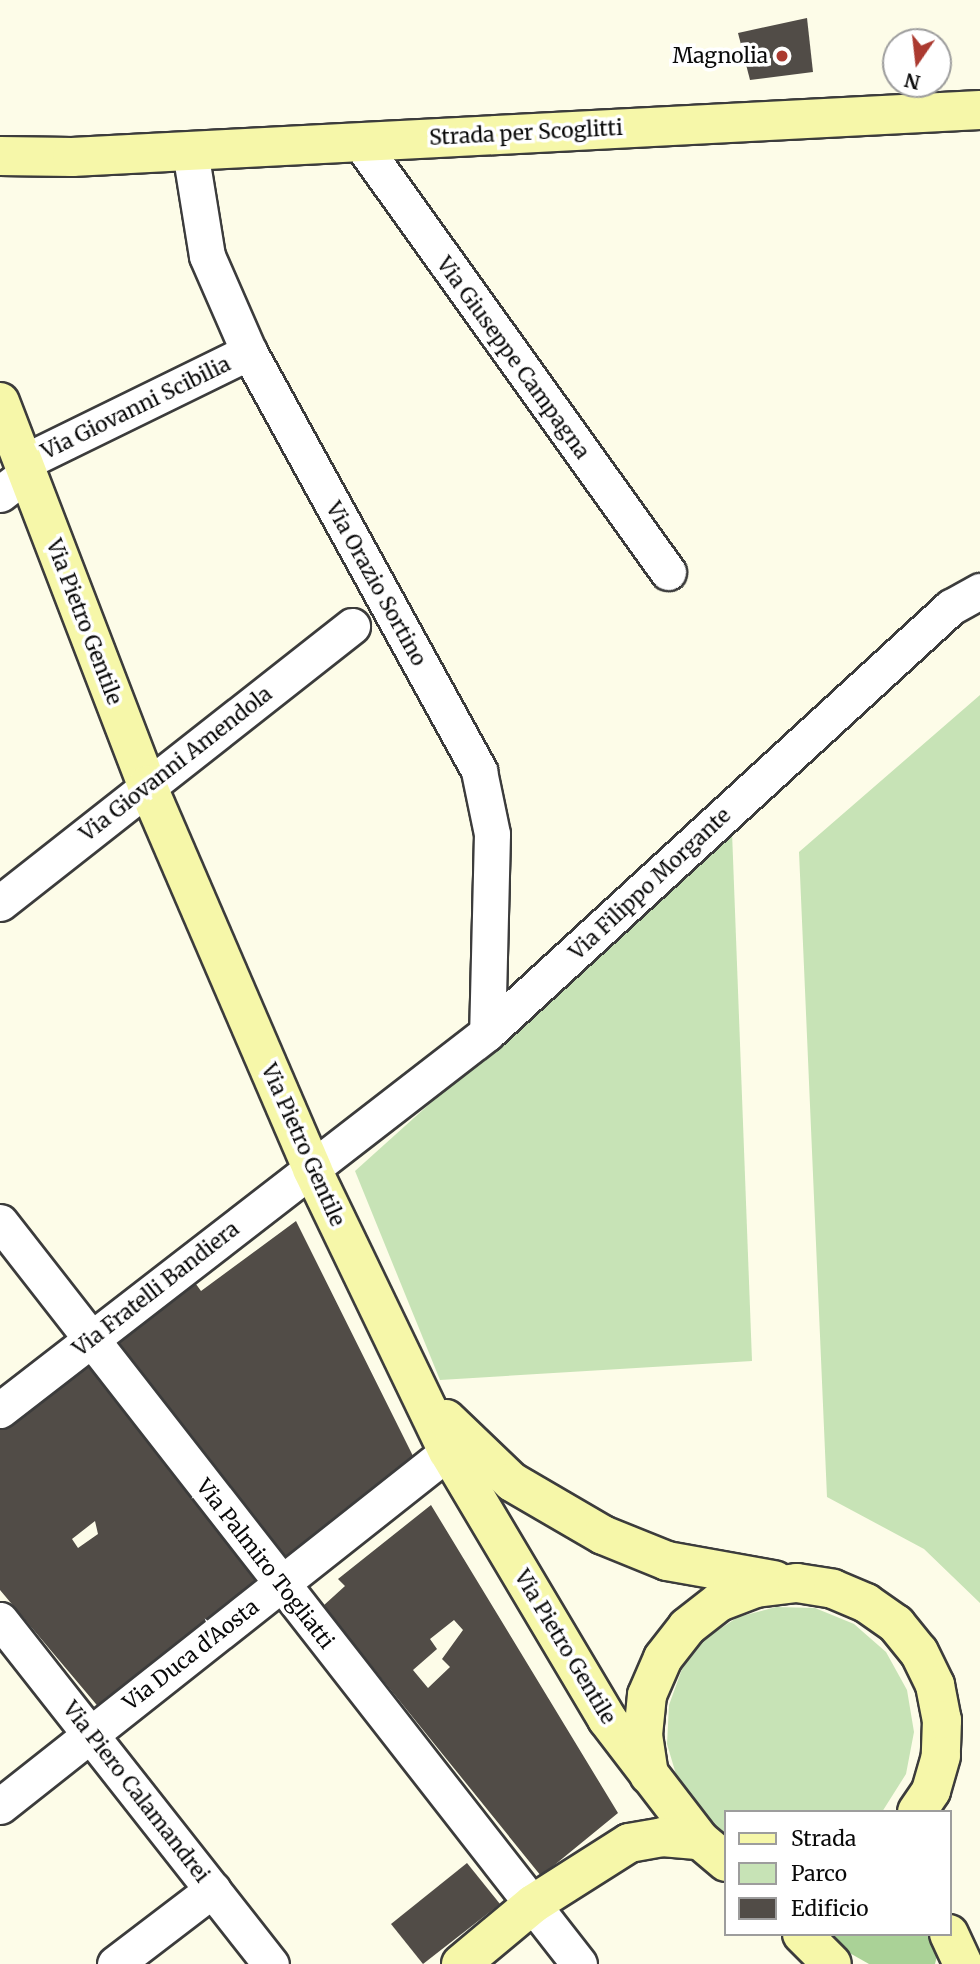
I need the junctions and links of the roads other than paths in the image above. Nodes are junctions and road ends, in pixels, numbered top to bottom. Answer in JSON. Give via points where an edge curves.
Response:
{"nodes":[{"id":1,"x":980,"y":110,"type":"edge"},
{"id":2,"x":360,"y":142,"type":"junction"},
{"id":3,"x":190,"y":150,"type":"junction"},
{"id":4,"x":0,"y":156,"type":"edge"},
{"id":5,"x":72,"y":156,"type":"junction"},
{"id":6,"x":0,"y":174,"type":"edge"},
{"id":7,"x":249,"y":352,"type":"junction"},
{"id":8,"x":0,"y":401,"type":"edge"},
{"id":9,"x":16,"y":477,"type":"edge"},
{"id":10,"x":668,"y":572,"type":"dead end"},
{"id":11,"x":980,"y":591,"type":"edge"},
{"id":12,"x":352,"y":626,"type":"dead end"},
{"id":13,"x":147,"y":785,"type":"junction"},
{"id":14,"x":0,"y":903,"type":"edge"},
{"id":15,"x":487,"y":1033,"type":"junction"},
{"id":16,"x":312,"y":1169,"type":"junction"},
{"id":17,"x":0,"y":1222,"type":"edge"},
{"id":18,"x":90,"y":1340,"type":"junction"},
{"id":19,"x":0,"y":1410,"type":"edge"},
{"id":20,"x":456,"y":1446,"type":"junction"},
{"id":21,"x":797,"y":1583,"type":"junction"},
{"id":22,"x":281,"y":1584,"type":"junction"},
{"id":23,"x":0,"y":1620,"type":"edge"},
{"id":24,"x":90,"y":1734,"type":"junction"},
{"id":25,"x":649,"y":1775,"type":"junction"},
{"id":26,"x":926,"y":1805,"type":"edge"},
{"id":27,"x":0,"y":1806,"type":"edge"},
{"id":28,"x":713,"y":1851,"type":"edge"},
{"id":29,"x":212,"y":1889,"type":"junction"},
{"id":30,"x":533,"y":1904,"type":"junction"},
{"id":31,"x":804,"y":1936,"type":"edge"},
{"id":32,"x":950,"y":1936,"type":"edge"},
{"id":33,"x":115,"y":1964,"type":"edge"},
{"id":34,"x":271,"y":1964,"type":"edge"},
{"id":35,"x":461,"y":1964,"type":"edge"},
{"id":36,"x":579,"y":1964,"type":"edge"},
{"id":37,"x":832,"y":1964,"type":"edge"},
{"id":38,"x":963,"y":1964,"type":"edge"}],
"edges":[{"from":1,"to":2,"type":"street","name":"Strada per Scoglitti"},
{"from":2,"to":3,"type":"street","name":"Strada per Scoglitti"},
{"from":2,"to":10,"type":"street","name":"Via Giuseppe Campagna"},
{"from":3,"to":5,"type":"street","name":"Strada per Scoglitti"},
{"from":3,"to":7,"type":"street","name":"Via Orazio Sortino","via":[[207,256]]},
{"from":4,"to":5,"type":"street"},
{"from":5,"to":6,"type":"street"},
{"from":7,"to":9,"type":"street","name":"Via Giovanni Scibilia"},
{"from":7,"to":15,"type":"street","name":"Via Orazio Sortino","via":[[479,771],[492,834]]},
{"from":8,"to":9,"type":"street","name":"Via Pietro Gentile"},
{"from":9,"to":13,"type":"street","name":"Via Pietro Gentile"},
{"from":11,"to":15,"type":"street","name":"Via Filippo Morgante","via":[[951,607]]},
{"from":12,"to":13,"type":"street","name":"Via Giovanni Amendola"},
{"from":13,"to":14,"type":"street","name":"Via Giovanni Amendola"},
{"from":13,"to":16,"type":"street","name":"Via Pietro Gentile"},
{"from":15,"to":16,"type":"street","name":"Via Filippo Morgante"},
{"from":16,"to":18,"type":"street","name":"Via Fratelli Bandiera"},
{"from":16,"to":20,"type":"street","name":"Via Pietro Gentile","via":[[414,1379]]},
{"from":17,"to":18,"type":"street","name":"Via Palmiro Togliatti"},
{"from":18,"to":19,"type":"street","name":"Via Fratelli Bandiera"},
{"from":18,"to":22,"type":"street","name":"Via Palmiro Togliatti"},
{"from":20,"to":21,"type":"street","via":[[603,1535],[667,1560]]},
{"from":20,"to":22,"type":"street","name":"Via Duca d'Aosta"},
{"from":20,"to":25,"type":"street","name":"Via Pietro Gentile","via":[[607,1719]]},
{"from":21,"to":25,"type":"street","via":[[757,1588],[719,1602],[687,1627],[663,1658],[647,1695],[643,1735]]},
{"from":21,"to":26,"type":"street","via":[[833,1589],[866,1602],[896,1624],[919,1652],[935,1685],[942,1720],[941,1756]]},
{"from":22,"to":24,"type":"street","name":"Via Duca d'Aosta"},
{"from":22,"to":30,"type":"street","name":"Via Palmiro Togliatti"},
{"from":23,"to":24,"type":"street","name":"Via Piero Calamandrei"},
{"from":24,"to":27,"type":"street","name":"Via Duca d'Aosta"},
{"from":24,"to":29,"type":"street","name":"Via Piero Calamandrei"},
{"from":25,"to":28,"type":"street","name":"Via Pietro Gentile"},
{"from":28,"to":30,"type":"street","via":[[662,1837],[629,1843]]},
{"from":29,"to":33,"type":"street"},
{"from":29,"to":34,"type":"street","name":"Via Piero Calamandrei"},
{"from":30,"to":35,"type":"street"},
{"from":30,"to":36,"type":"street","name":"Via Palmiro Togliatti"},
{"from":31,"to":37,"type":"street"},
{"from":32,"to":38,"type":"street"}]}
